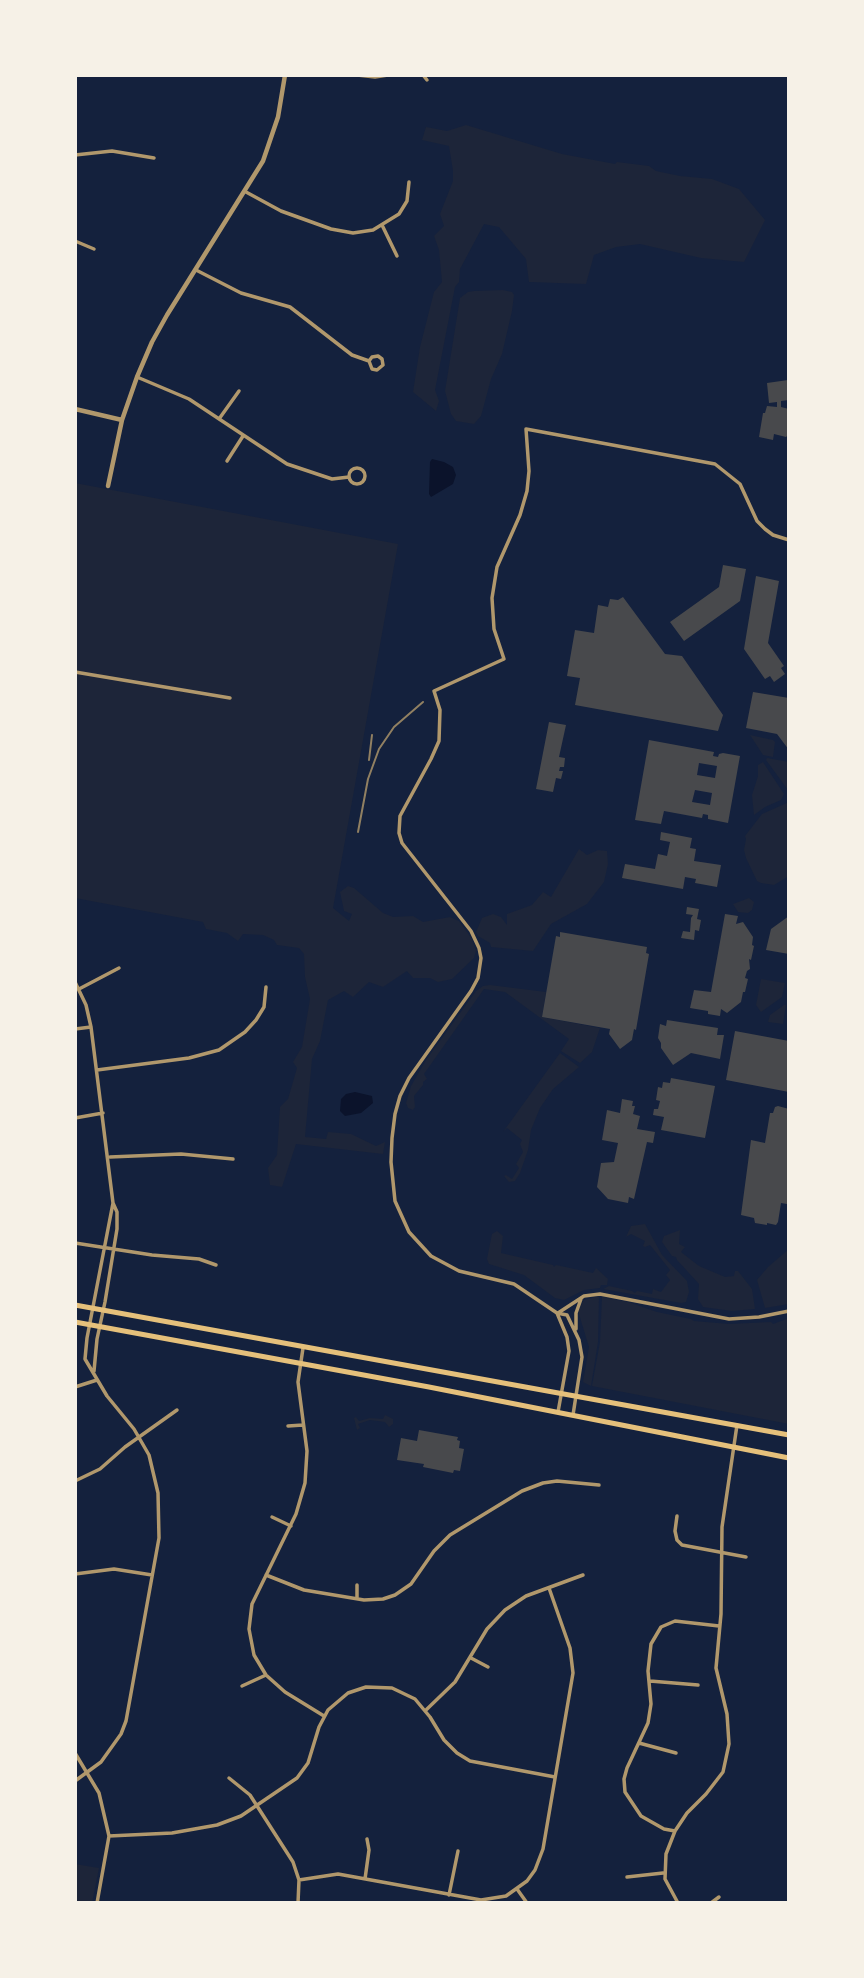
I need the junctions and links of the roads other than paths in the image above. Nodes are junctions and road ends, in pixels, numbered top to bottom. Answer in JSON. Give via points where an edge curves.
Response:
{"nodes":[{"id":1,"x":285,"y":75,"type":"edge"},
{"id":2,"x":358,"y":75,"type":"edge"},
{"id":3,"x":388,"y":75,"type":"edge"},
{"id":4,"x":423,"y":75,"type":"edge"},
{"id":5,"x":427,"y":80,"type":"dead end"},
{"id":6,"x":75,"y":155,"type":"edge"},
{"id":7,"x":154,"y":158,"type":"dead end"},
{"id":8,"x":409,"y":182,"type":"dead end"},
{"id":9,"x":246,"y":192,"type":"junction"},
{"id":10,"x":382,"y":225,"type":"junction"},
{"id":11,"x":75,"y":241,"type":"edge"},
{"id":12,"x":94,"y":249,"type":"dead end"},
{"id":13,"x":397,"y":256,"type":"dead end"},
{"id":14,"x":196,"y":270,"type":"junction"},
{"id":15,"x":369,"y":361,"type":"junction"},
{"id":16,"x":137,"y":377,"type":"junction"},
{"id":17,"x":239,"y":391,"type":"dead end"},
{"id":18,"x":75,"y":410,"type":"edge"},
{"id":19,"x":219,"y":419,"type":"junction"},
{"id":20,"x":122,"y":420,"type":"junction"},
{"id":21,"x":243,"y":436,"type":"junction"},
{"id":22,"x":227,"y":461,"type":"dead end"},
{"id":23,"x":349,"y":477,"type":"junction"},
{"id":24,"x":108,"y":486,"type":"dead end"},
{"id":25,"x":789,"y":540,"type":"edge"},
{"id":26,"x":75,"y":672,"type":"edge"},
{"id":27,"x":230,"y":698,"type":"dead end"},
{"id":28,"x":120,"y":968,"type":"dead end"},
{"id":29,"x":75,"y":982,"type":"edge"},
{"id":30,"x":266,"y":987,"type":"dead end"},
{"id":31,"x":79,"y":989,"type":"junction"},
{"id":32,"x":91,"y":1027,"type":"junction"},
{"id":33,"x":75,"y":1029,"type":"edge"},
{"id":34,"x":97,"y":1070,"type":"junction"},
{"id":35,"x":103,"y":1113,"type":"junction"},
{"id":36,"x":75,"y":1118,"type":"edge"},
{"id":37,"x":108,"y":1157,"type":"junction"},
{"id":38,"x":233,"y":1159,"type":"dead end"},
{"id":39,"x":113,"y":1203,"type":"junction"},
{"id":40,"x":75,"y":1243,"type":"edge"},
{"id":41,"x":105,"y":1248,"type":"junction"},
{"id":42,"x":114,"y":1249,"type":"junction"},
{"id":43,"x":216,"y":1265,"type":"dead end"},
{"id":44,"x":582,"y":1297,"type":"junction"},
{"id":45,"x":75,"y":1305,"type":"edge"},
{"id":46,"x":93,"y":1309,"type":"junction"},
{"id":47,"x":103,"y":1311,"type":"junction"},
{"id":48,"x":789,"y":1311,"type":"edge"},
{"id":49,"x":557,"y":1313,"type":"junction"},
{"id":50,"x":75,"y":1322,"type":"edge"},
{"id":51,"x":90,"y":1325,"type":"junction"},
{"id":52,"x":99,"y":1327,"type":"junction"},
{"id":53,"x":576,"y":1332,"type":"junction"},
{"id":54,"x":303,"y":1348,"type":"junction"},
{"id":55,"x":299,"y":1363,"type":"junction"},
{"id":56,"x":94,"y":1371,"type":"junction"},
{"id":57,"x":97,"y":1380,"type":"junction"},
{"id":58,"x":75,"y":1387,"type":"edge"},
{"id":59,"x":562,"y":1392,"type":"junction"},
{"id":60,"x":576,"y":1395,"type":"junction"},
{"id":61,"x":177,"y":1410,"type":"dead end"},
{"id":62,"x":558,"y":1412,"type":"junction"},
{"id":63,"x":573,"y":1415,"type":"junction"},
{"id":64,"x":737,"y":1425,"type":"junction"},
{"id":65,"x":288,"y":1426,"type":"dead end"},
{"id":66,"x":303,"y":1426,"type":"junction"},
{"id":67,"x":789,"y":1435,"type":"edge"},
{"id":68,"x":139,"y":1437,"type":"junction"},
{"id":69,"x":733,"y":1448,"type":"junction"},
{"id":70,"x":789,"y":1458,"type":"edge"},
{"id":71,"x":75,"y":1481,"type":"edge"},
{"id":72,"x":599,"y":1485,"type":"dead end"},
{"id":73,"x":677,"y":1516,"type":"dead end"},
{"id":74,"x":272,"y":1517,"type":"dead end"},
{"id":75,"x":291,"y":1526,"type":"junction"},
{"id":76,"x":721,"y":1553,"type":"junction"},
{"id":77,"x":746,"y":1558,"type":"dead end"},
{"id":78,"x":75,"y":1574,"type":"edge"},
{"id":79,"x":152,"y":1575,"type":"junction"},
{"id":80,"x":266,"y":1575,"type":"junction"},
{"id":81,"x":583,"y":1576,"type":"dead end"},
{"id":82,"x":358,"y":1585,"type":"dead end"},
{"id":83,"x":549,"y":1588,"type":"junction"},
{"id":84,"x":357,"y":1600,"type":"junction"},
{"id":85,"x":719,"y":1626,"type":"junction"},
{"id":86,"x":471,"y":1658,"type":"junction"},
{"id":87,"x":488,"y":1667,"type":"dead end"},
{"id":88,"x":265,"y":1675,"type":"junction"},
{"id":89,"x":650,"y":1681,"type":"junction"},
{"id":90,"x":698,"y":1685,"type":"dead end"},
{"id":91,"x":242,"y":1686,"type":"dead end"},
{"id":92,"x":426,"y":1711,"type":"junction"},
{"id":93,"x":324,"y":1716,"type":"junction"},
{"id":94,"x":639,"y":1743,"type":"junction"},
{"id":95,"x":75,"y":1753,"type":"edge"},
{"id":96,"x":676,"y":1753,"type":"dead end"},
{"id":97,"x":89,"y":1773,"type":"junction"},
{"id":98,"x":555,"y":1777,"type":"junction"},
{"id":99,"x":229,"y":1778,"type":"dead end"},
{"id":100,"x":75,"y":1782,"type":"edge"},
{"id":101,"x":257,"y":1806,"type":"junction"},
{"id":102,"x":675,"y":1831,"type":"junction"},
{"id":103,"x":109,"y":1836,"type":"junction"},
{"id":104,"x":367,"y":1839,"type":"dead end"},
{"id":105,"x":458,"y":1851,"type":"dead end"},
{"id":106,"x":663,"y":1873,"type":"junction"},
{"id":107,"x":626,"y":1877,"type":"dead end"},
{"id":108,"x":365,"y":1879,"type":"junction"},
{"id":109,"x":299,"y":1880,"type":"junction"},
{"id":110,"x":517,"y":1889,"type":"junction"},
{"id":111,"x":449,"y":1895,"type":"junction"},
{"id":112,"x":719,"y":1897,"type":"dead end"},
{"id":113,"x":97,"y":1903,"type":"edge"},
{"id":114,"x":298,"y":1903,"type":"edge"},
{"id":115,"x":527,"y":1903,"type":"edge"},
{"id":116,"x":678,"y":1903,"type":"edge"},
{"id":117,"x":711,"y":1903,"type":"edge"}],
"edges":[{"from":1,"to":9,"type":"street","via":[[272,138]]},
{"from":2,"to":3,"type":"street"},
{"from":4,"to":5,"type":"street"},
{"from":6,"to":7,"type":"street","via":[[112,150]]},
{"from":8,"to":10,"type":"street","via":[[402,210]]},
{"from":9,"to":10,"type":"street","via":[[281,211],[341,232],[362,233]]},
{"from":9,"to":14,"type":"street"},
{"from":10,"to":13,"type":"street"},
{"from":11,"to":12,"type":"street"},
{"from":14,"to":15,"type":"street","via":[[241,293],[290,307],[352,355]]},
{"from":14,"to":16,"type":"street","via":[[152,342]]},
{"from":15,"to":15,"type":"street","via":[[374,370],[383,365],[378,356]]},
{"from":16,"to":19,"type":"street","via":[[189,399]]},
{"from":16,"to":20,"type":"street"},
{"from":17,"to":19,"type":"street"},
{"from":18,"to":20,"type":"street"},
{"from":19,"to":21,"type":"street"},
{"from":20,"to":24,"type":"street"},
{"from":21,"to":22,"type":"street"},
{"from":21,"to":23,"type":"street","via":[[302,471],[332,479]]},
{"from":23,"to":23,"type":"street","via":[[359,484],[366,474],[356,467]]},
{"from":25,"to":49,"type":"street","via":[[773,535],[757,521],[740,484],[715,464],[526,429],[527,491],[498,567],[492,598],[494,629],[504,659],[434,691],[440,710],[439,741],[403,806],[399,833],[408,852],[475,939],[480,967],[471,991],[400,1096],[392,1138],[395,1201],[408,1233],[431,1256],[459,1270],[514,1284]]},
{"from":26,"to":27,"type":"street"},
{"from":28,"to":31,"type":"street"},
{"from":29,"to":31,"type":"street"},
{"from":30,"to":34,"type":"street","via":[[264,1007],[256,1020],[219,1050]]},
{"from":31,"to":32,"type":"street"},
{"from":32,"to":33,"type":"street"},
{"from":32,"to":34,"type":"street"},
{"from":34,"to":35,"type":"street"},
{"from":35,"to":36,"type":"street"},
{"from":35,"to":37,"type":"street"},
{"from":37,"to":38,"type":"street","via":[[181,1154]]},
{"from":37,"to":39,"type":"street"},
{"from":39,"to":41,"type":"street"},
{"from":39,"to":42,"type":"street","via":[[117,1212]]},
{"from":40,"to":41,"type":"street"},
{"from":41,"to":42,"type":"street"},
{"from":41,"to":46,"type":"street"},
{"from":42,"to":43,"type":"street"},
{"from":42,"to":47,"type":"street"},
{"from":44,"to":48,"type":"street","via":[[600,1294],[729,1319]]},
{"from":44,"to":49,"type":"street"},
{"from":44,"to":53,"type":"street"},
{"from":45,"to":46,"type":"main road"},
{"from":46,"to":47,"type":"main road"},
{"from":46,"to":51,"type":"street"},
{"from":47,"to":52,"type":"street"},
{"from":47,"to":54,"type":"main road"},
{"from":49,"to":53,"type":"street","via":[[567,1315]]},
{"from":49,"to":59,"type":"street","via":[[569,1351]]},
{"from":50,"to":51,"type":"main road"},
{"from":51,"to":52,"type":"main road"},
{"from":51,"to":56,"type":"street","via":[[85,1359]]},
{"from":52,"to":55,"type":"main road"},
{"from":52,"to":56,"type":"street"},
{"from":53,"to":60,"type":"street","via":[[582,1357]]},
{"from":54,"to":55,"type":"street"},
{"from":54,"to":59,"type":"main road"},
{"from":55,"to":62,"type":"main road"},
{"from":55,"to":66,"type":"street"},
{"from":56,"to":57,"type":"street"},
{"from":57,"to":58,"type":"street"},
{"from":57,"to":68,"type":"street"},
{"from":59,"to":60,"type":"main road"},
{"from":59,"to":62,"type":"street"},
{"from":60,"to":63,"type":"street"},
{"from":60,"to":64,"type":"main road"},
{"from":61,"to":68,"type":"street"},
{"from":62,"to":63,"type":"main road"},
{"from":63,"to":69,"type":"main road"},
{"from":64,"to":67,"type":"main road"},
{"from":64,"to":69,"type":"street"},
{"from":65,"to":66,"type":"street"},
{"from":66,"to":75,"type":"street","via":[[305,1483]]},
{"from":68,"to":71,"type":"street","via":[[100,1469]]},
{"from":68,"to":79,"type":"street","via":[[158,1493],[159,1538]]},
{"from":69,"to":70,"type":"main road"},
{"from":69,"to":76,"type":"street"},
{"from":72,"to":84,"type":"street","via":[[557,1480],[529,1488],[461,1526],[400,1591],[376,1600]]},
{"from":73,"to":76,"type":"street","via":[[675,1531],[682,1545]]},
{"from":74,"to":75,"type":"street"},
{"from":75,"to":80,"type":"street"},
{"from":76,"to":77,"type":"street"},
{"from":76,"to":85,"type":"street"},
{"from":78,"to":79,"type":"street","via":[[114,1569]]},
{"from":79,"to":97,"type":"street","via":[[126,1721],[111,1750]]},
{"from":80,"to":84,"type":"street","via":[[296,1588]]},
{"from":80,"to":88,"type":"street","via":[[252,1604],[249,1623],[254,1655]]},
{"from":81,"to":83,"type":"street"},
{"from":82,"to":84,"type":"street"},
{"from":83,"to":86,"type":"street","via":[[505,1610]]},
{"from":83,"to":98,"type":"street","via":[[572,1660]]},
{"from":85,"to":89,"type":"street","via":[[675,1621],[661,1627],[651,1644]]},
{"from":85,"to":102,"type":"street","via":[[716,1668],[727,1714],[727,1759],[716,1782]]},
{"from":86,"to":87,"type":"street"},
{"from":86,"to":92,"type":"street","via":[[456,1682]]},
{"from":88,"to":91,"type":"street"},
{"from":88,"to":93,"type":"street"},
{"from":89,"to":90,"type":"street"},
{"from":89,"to":94,"type":"street","via":[[649,1723]]},
{"from":92,"to":93,"type":"street","via":[[404,1692],[372,1686],[348,1693]]},
{"from":92,"to":98,"type":"street","via":[[444,1740],[470,1761]]},
{"from":93,"to":101,"type":"street","via":[[301,1774]]},
{"from":94,"to":96,"type":"street"},
{"from":94,"to":102,"type":"street","via":[[627,1768],[625,1792],[641,1816]]},
{"from":95,"to":97,"type":"street"},
{"from":97,"to":100,"type":"street"},
{"from":97,"to":103,"type":"street","via":[[102,1802]]},
{"from":98,"to":110,"type":"street","via":[[540,1859]]},
{"from":99,"to":101,"type":"street","via":[[246,1790]]},
{"from":101,"to":103,"type":"street","via":[[211,1827]]},
{"from":101,"to":109,"type":"street","via":[[293,1862]]},
{"from":102,"to":106,"type":"street"},
{"from":103,"to":113,"type":"street"},
{"from":104,"to":108,"type":"street"},
{"from":105,"to":111,"type":"street"},
{"from":106,"to":107,"type":"street"},
{"from":106,"to":116,"type":"street"},
{"from":108,"to":109,"type":"street","via":[[331,1874]]},
{"from":108,"to":111,"type":"street"},
{"from":109,"to":114,"type":"street"},
{"from":110,"to":111,"type":"street","via":[[487,1900]]},
{"from":110,"to":115,"type":"street"},
{"from":112,"to":117,"type":"street"}]}
